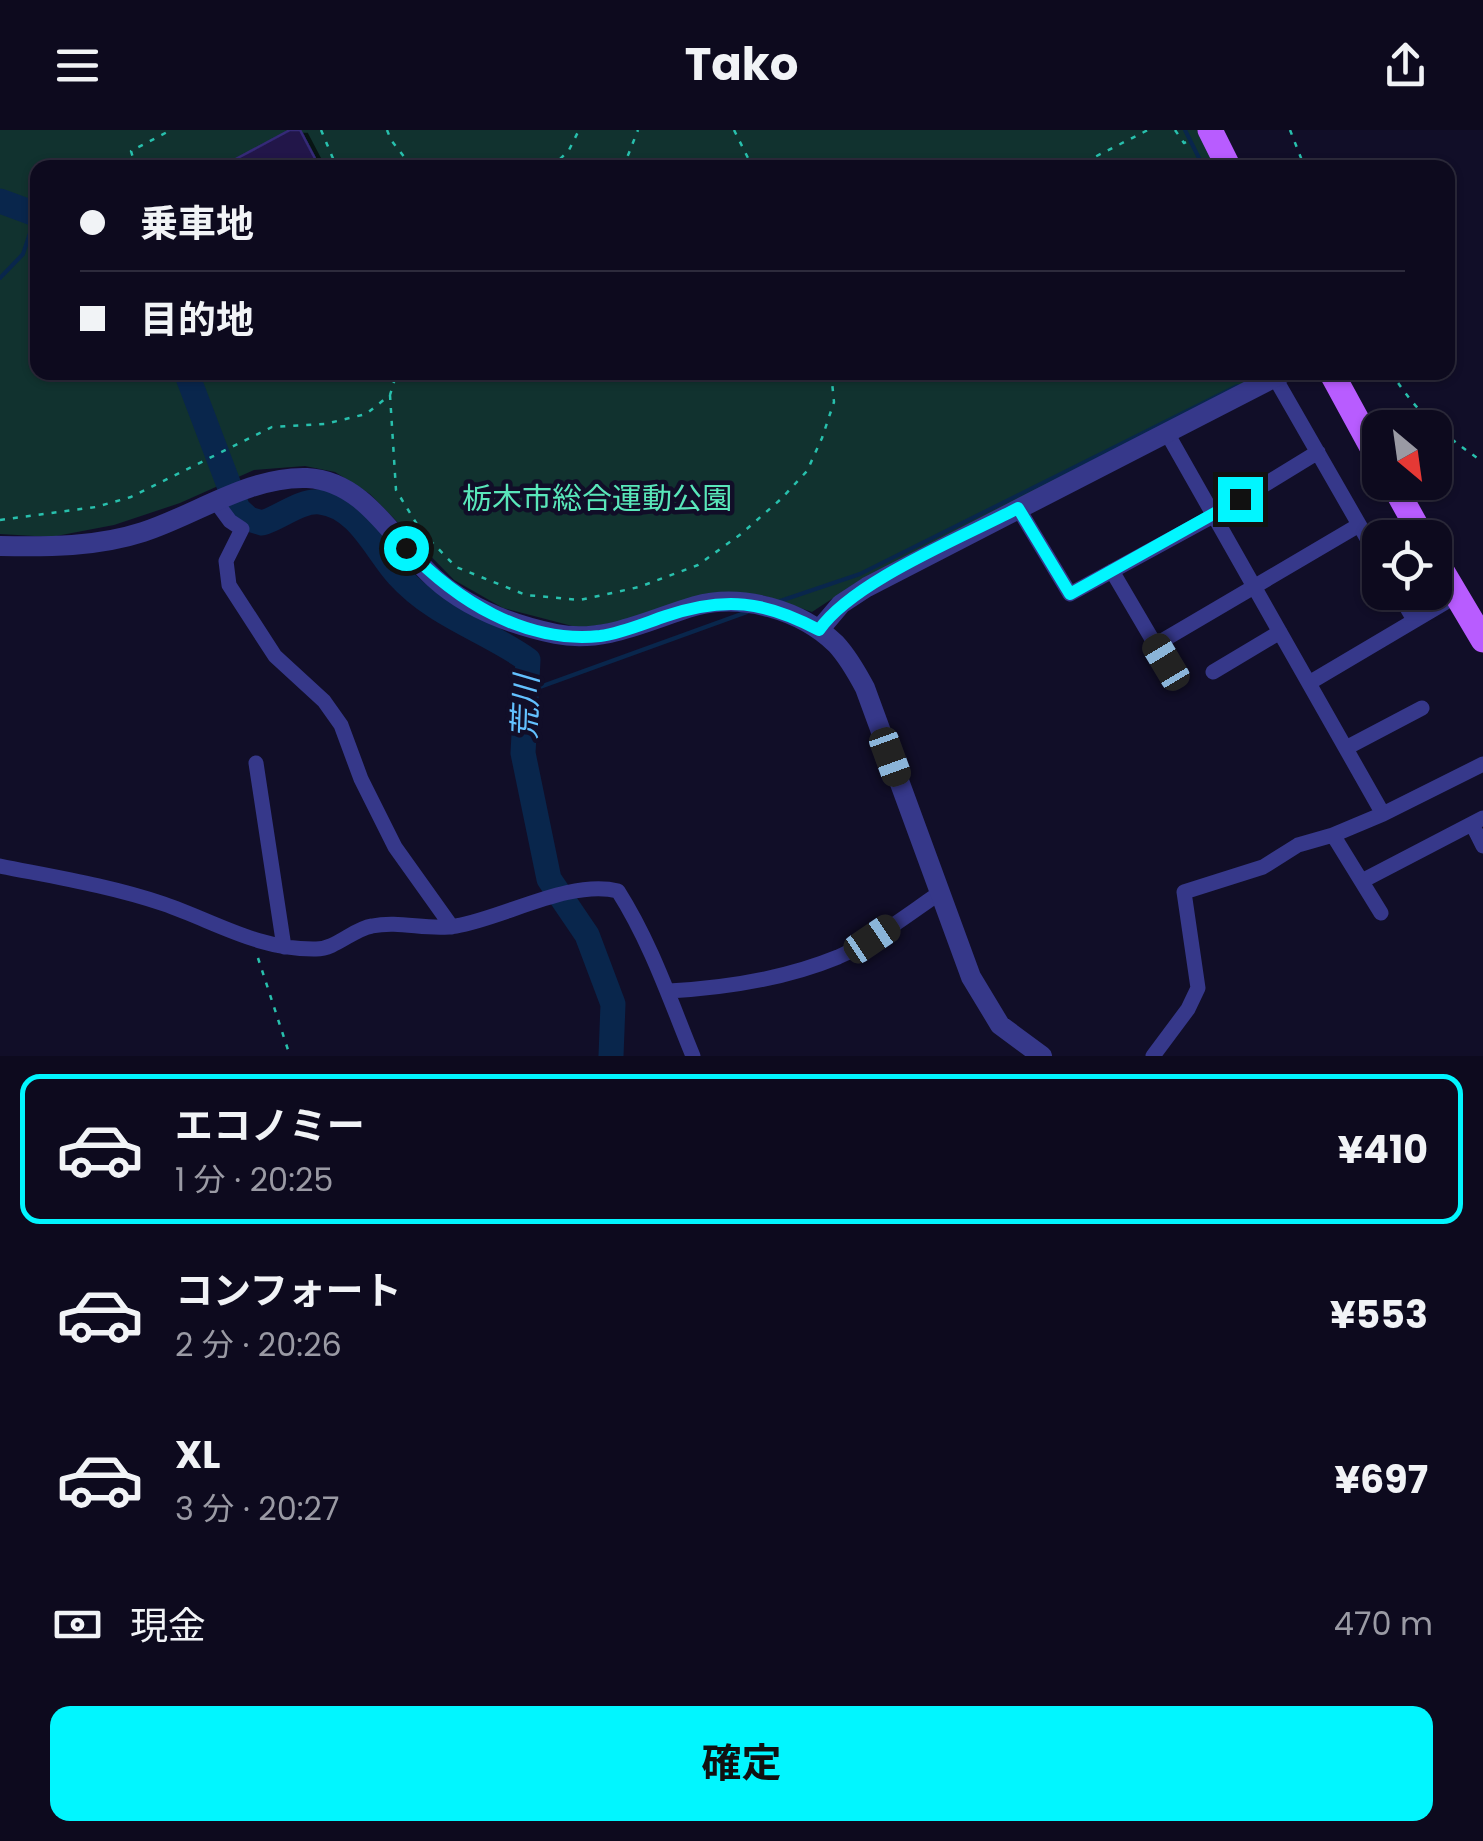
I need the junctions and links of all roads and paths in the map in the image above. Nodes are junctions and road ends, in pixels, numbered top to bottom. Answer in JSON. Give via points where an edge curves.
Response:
{"nodes":[{"id":1,"x":172,"y":130,"type":"edge"},
{"id":2,"x":321,"y":130,"type":"edge"},
{"id":3,"x":387,"y":130,"type":"edge"},
{"id":4,"x":579,"y":130,"type":"edge"},
{"id":5,"x":638,"y":130,"type":"edge"},
{"id":6,"x":734,"y":130,"type":"edge"},
{"id":7,"x":1148,"y":130,"type":"edge"},
{"id":8,"x":1210,"y":130,"type":"edge"},
{"id":9,"x":1290,"y":130,"type":"edge"},
{"id":10,"x":134,"y":160,"type":"edge"},
{"id":11,"x":333,"y":160,"type":"edge"},
{"id":12,"x":407,"y":160,"type":"edge"},
{"id":13,"x":559,"y":160,"type":"edge"},
{"id":14,"x":626,"y":160,"type":"edge"},
{"id":15,"x":749,"y":160,"type":"edge"},
{"id":16,"x":1088,"y":160,"type":"edge"},
{"id":17,"x":1224,"y":160,"type":"edge"},
{"id":18,"x":1302,"y":160,"type":"edge"},
{"id":19,"x":395,"y":380,"type":"edge"},
{"id":20,"x":832,"y":380,"type":"edge"},
{"id":21,"x":1270,"y":380,"type":"edge"},
{"id":22,"x":1282,"y":380,"type":"edge"},
{"id":23,"x":1335,"y":380,"type":"edge"},
{"id":24,"x":1396,"y":380,"type":"edge"},
{"id":25,"x":390,"y":395,"type":"junction"},
{"id":26,"x":1362,"y":429,"type":"edge"},
{"id":27,"x":1167,"y":434,"type":"junction"},
{"id":28,"x":1318,"y":452,"type":"junction"},
{"id":29,"x":1483,"y":462,"type":"edge"},
{"id":30,"x":216,"y":502,"type":"junction"},
{"id":31,"x":1018,"y":508,"type":"junction"},
{"id":32,"x":1214,"y":515,"type":"junction"},
{"id":33,"x":0,"y":520,"type":"edge"},
{"id":34,"x":1359,"y":524,"type":"junction"},
{"id":35,"x":1362,"y":529,"type":"edge"},
{"id":36,"x":0,"y":546,"type":"edge"},
{"id":37,"x":1112,"y":572,"type":"junction"},
{"id":38,"x":1256,"y":588,"type":"junction"},
{"id":39,"x":1452,"y":589,"type":"edge"},
{"id":40,"x":1456,"y":596,"type":"junction"},
{"id":41,"x":1408,"y":610,"type":"edge"},
{"id":42,"x":1414,"y":620,"type":"junction"},
{"id":43,"x":819,"y":630,"type":"junction"},
{"id":44,"x":1280,"y":632,"type":"junction"},
{"id":45,"x":1483,"y":640,"type":"edge"},
{"id":46,"x":1155,"y":645,"type":"junction"},
{"id":47,"x":1213,"y":672,"type":"dead end"},
{"id":48,"x":1176,"y":680,"type":"dead end"},
{"id":49,"x":1309,"y":684,"type":"junction"},
{"id":50,"x":1422,"y":708,"type":"dead end"},
{"id":51,"x":1346,"y":748,"type":"junction"},
{"id":52,"x":256,"y":763,"type":"dead end"},
{"id":53,"x":1483,"y":764,"type":"edge"},
{"id":54,"x":1383,"y":814,"type":"junction"},
{"id":55,"x":1478,"y":821,"type":"edge"},
{"id":56,"x":1333,"y":835,"type":"junction"},
{"id":57,"x":1483,"y":846,"type":"edge"},
{"id":58,"x":0,"y":866,"type":"edge"},
{"id":59,"x":1362,"y":881,"type":"junction"},
{"id":60,"x":938,"y":894,"type":"junction"},
{"id":61,"x":1381,"y":912,"type":"dead end"},
{"id":62,"x":452,"y":927,"type":"junction"},
{"id":63,"x":254,"y":942,"type":"junction"},
{"id":64,"x":284,"y":947,"type":"junction"},
{"id":65,"x":669,"y":991,"type":"junction"},
{"id":66,"x":290,"y":1056,"type":"edge"},
{"id":67,"x":694,"y":1056,"type":"edge"},
{"id":68,"x":1042,"y":1056,"type":"edge"},
{"id":69,"x":1153,"y":1056,"type":"edge"}],
"edges":[{"from":1,"to":10,"type":"path","via":[[132,151]]},
{"from":2,"to":11,"type":"path"},
{"from":3,"to":12,"type":"path"},
{"from":4,"to":13,"type":"path"},
{"from":5,"to":14,"type":"path"},
{"from":6,"to":15,"type":"path"},
{"from":7,"to":16,"type":"path"},
{"from":8,"to":17,"type":"main road"},
{"from":9,"to":18,"type":"path"},
{"from":19,"to":25,"type":"path"},
{"from":20,"to":25,"type":"path","via":[[834,402],[807,471],[741,534],[698,565],[580,600],[526,595],[456,567],[421,531],[396,490]]},
{"from":21,"to":27,"type":"street"},
{"from":22,"to":28,"type":"street"},
{"from":23,"to":26,"type":"main road"},
{"from":24,"to":29,"type":"path","via":[[1430,423]]},
{"from":25,"to":33,"type":"path","via":[[366,414],[272,427],[131,497]]},
{"from":27,"to":31,"type":"street"},
{"from":27,"to":32,"type":"street"},
{"from":28,"to":32,"type":"street"},
{"from":28,"to":34,"type":"street"},
{"from":30,"to":36,"type":"street","via":[[124,537],[58,547]]},
{"from":30,"to":43,"type":"street","via":[[274,481],[330,481],[356,494],[435,579],[470,604],[548,633],[602,636],[726,603],[758,604]]},
{"from":30,"to":62,"type":"street","via":[[242,530],[226,561],[229,584],[274,656],[324,700],[341,725],[395,847]]},
{"from":31,"to":37,"type":"street","via":[[1070,594]]},
{"from":31,"to":43,"type":"street","via":[[867,586]]},
{"from":32,"to":37,"type":"street"},
{"from":32,"to":38,"type":"street"},
{"from":34,"to":35,"type":"street"},
{"from":34,"to":38,"type":"street"},
{"from":37,"to":46,"type":"street"},
{"from":38,"to":44,"type":"street"},
{"from":38,"to":46,"type":"street"},
{"from":39,"to":40,"type":"main road"},
{"from":40,"to":42,"type":"street"},
{"from":40,"to":45,"type":"main road"},
{"from":41,"to":42,"type":"street"},
{"from":42,"to":49,"type":"street"},
{"from":43,"to":60,"type":"street","via":[[865,688]]},
{"from":44,"to":47,"type":"street"},
{"from":44,"to":49,"type":"street"},
{"from":46,"to":48,"type":"street"},
{"from":49,"to":51,"type":"street"},
{"from":50,"to":51,"type":"street"},
{"from":51,"to":54,"type":"street"},
{"from":52,"to":64,"type":"street"},
{"from":53,"to":54,"type":"street"},
{"from":54,"to":56,"type":"street"},
{"from":55,"to":57,"type":"street"},
{"from":55,"to":59,"type":"street"},
{"from":56,"to":59,"type":"street"},
{"from":56,"to":69,"type":"street","via":[[1184,892],[1198,988]]},
{"from":58,"to":63,"type":"street","via":[[167,905]]},
{"from":59,"to":61,"type":"street"},
{"from":60,"to":65,"type":"street","via":[[837,957]]},
{"from":60,"to":68,"type":"street","via":[[970,977],[1000,1025]]},
{"from":62,"to":64,"type":"street","via":[[369,926],[322,950]]},
{"from":62,"to":65,"type":"street","via":[[578,891],[618,891]]},
{"from":63,"to":64,"type":"street"},
{"from":63,"to":66,"type":"path"},
{"from":65,"to":67,"type":"street"}]}
